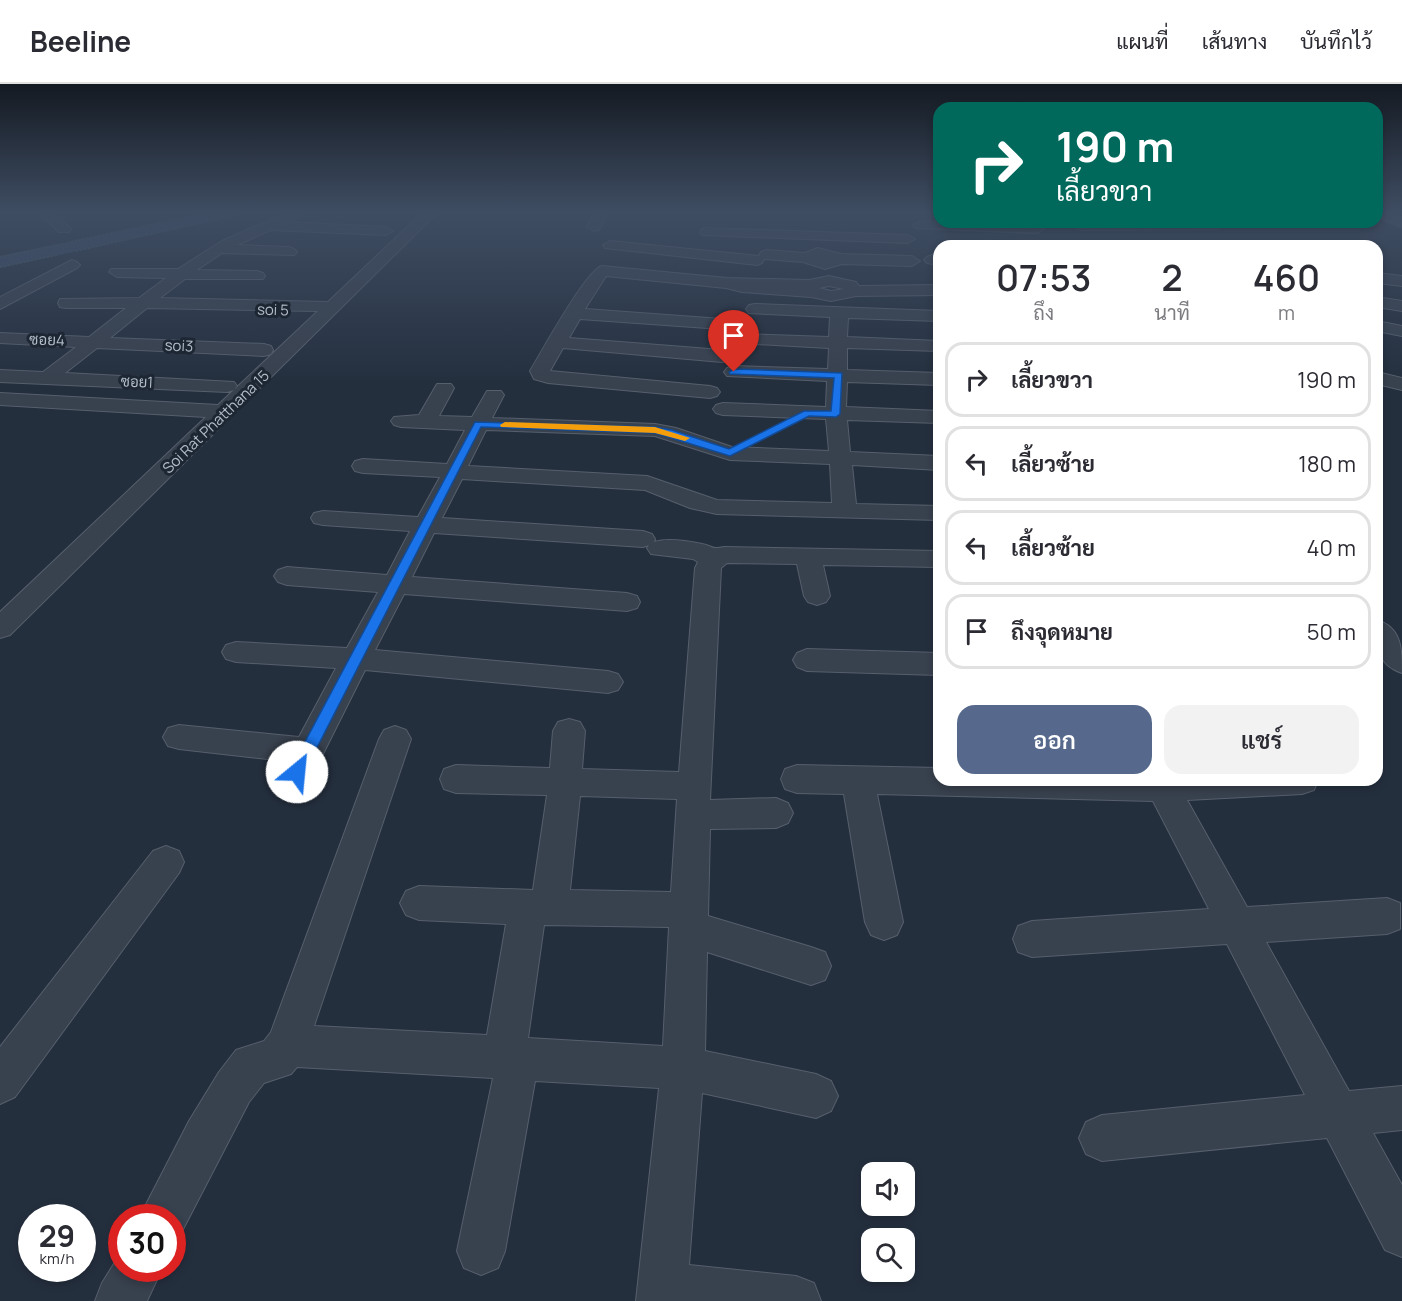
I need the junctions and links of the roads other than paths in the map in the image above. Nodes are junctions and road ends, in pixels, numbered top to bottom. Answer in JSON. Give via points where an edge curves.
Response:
{"nodes":[{"id":1,"x":54,"y":270,"type":"edge"},
{"id":2,"x":187,"y":270,"type":"edge"},
{"id":3,"x":371,"y":270,"type":"edge"},
{"id":4,"x":671,"y":270,"type":"edge"},
{"id":5,"x":827,"y":270,"type":"edge"},
{"id":6,"x":117,"y":272,"type":"dead end"},
{"id":7,"x":181,"y":274,"type":"junction"},
{"id":8,"x":257,"y":276,"type":"dead end"},
{"id":9,"x":667,"y":276,"type":"junction"},
{"id":10,"x":1383,"y":279,"type":"edge"},
{"id":11,"x":1402,"y":281,"type":"edge"},
{"id":12,"x":1383,"y":284,"type":"edge"},
{"id":13,"x":933,"y":285,"type":"edge"},
{"id":14,"x":1402,"y":286,"type":"edge"},
{"id":15,"x":589,"y":288,"type":"junction"},
{"id":16,"x":613,"y":289,"type":"dead end"},
{"id":17,"x":933,"y":290,"type":"edge"},
{"id":18,"x":637,"y":291,"type":"dead end"},
{"id":19,"x":834,"y":295,"type":"junction"},
{"id":20,"x":66,"y":303,"type":"dead end"},
{"id":21,"x":1383,"y":303,"type":"edge"},
{"id":22,"x":0,"y":304,"type":"edge"},
{"id":23,"x":141,"y":305,"type":"junction"},
{"id":24,"x":1402,"y":306,"type":"edge"},
{"id":25,"x":331,"y":309,"type":"junction"},
{"id":26,"x":573,"y":313,"type":"junction"},
{"id":27,"x":933,"y":315,"type":"edge"},
{"id":28,"x":1383,"y":327,"type":"edge"},
{"id":29,"x":1402,"y":331,"type":"edge"},
{"id":30,"x":0,"y":338,"type":"edge"},
{"id":31,"x":94,"y":341,"type":"junction"},
{"id":32,"x":555,"y":342,"type":"junction"},
{"id":33,"x":839,"y":342,"type":"junction"},
{"id":34,"x":933,"y":346,"type":"edge"},
{"id":35,"x":264,"y":350,"type":"dead end"},
{"id":36,"x":839,"y":375,"type":"junction"},
{"id":37,"x":0,"y":376,"type":"edge"},
{"id":38,"x":47,"y":378,"type":"junction"},
{"id":39,"x":933,"y":379,"type":"edge"},
{"id":40,"x":1383,"y":379,"type":"edge"},
{"id":41,"x":1402,"y":384,"type":"edge"},
{"id":42,"x":227,"y":386,"type":"dead end"},
{"id":43,"x":444,"y":388,"type":"dead end"},
{"id":44,"x":710,"y":392,"type":"dead end"},
{"id":45,"x":494,"y":395,"type":"dead end"},
{"id":46,"x":0,"y":399,"type":"edge"},
{"id":47,"x":723,"y":409,"type":"dead end"},
{"id":48,"x":226,"y":412,"type":"junction"},
{"id":49,"x":807,"y":413,"type":"junction"},
{"id":50,"x":836,"y":414,"type":"junction"},
{"id":51,"x":933,"y":417,"type":"edge"},
{"id":52,"x":401,"y":421,"type":"dead end"},
{"id":53,"x":426,"y":422,"type":"junction"},
{"id":54,"x":478,"y":424,"type":"junction"},
{"id":55,"x":730,"y":453,"type":"junction"},
{"id":56,"x":840,"y":459,"type":"junction"},
{"id":57,"x":933,"y":463,"type":"edge"},
{"id":58,"x":363,"y":466,"type":"dead end"},
{"id":59,"x":453,"y":472,"type":"junction"},
{"id":60,"x":845,"y":511,"type":"junction"},
{"id":61,"x":933,"y":513,"type":"edge"},
{"id":62,"x":323,"y":518,"type":"dead end"},
{"id":63,"x":774,"y":521,"type":"dead end"},
{"id":64,"x":893,"y":522,"type":"dead end"},
{"id":65,"x":426,"y":525,"type":"junction"},
{"id":66,"x":792,"y":556,"type":"junction"},
{"id":67,"x":923,"y":558,"type":"edge"},
{"id":68,"x":712,"y":560,"type":"junction"},
{"id":69,"x":287,"y":576,"type":"dead end"},
{"id":70,"x":394,"y":584,"type":"junction"},
{"id":71,"x":817,"y":596,"type":"dead end"},
{"id":72,"x":627,"y":602,"type":"dead end"},
{"id":73,"x":0,"y":628,"type":"edge"},
{"id":74,"x":1383,"y":638,"type":"edge"},
{"id":75,"x":236,"y":652,"type":"dead end"},
{"id":76,"x":356,"y":659,"type":"junction"},
{"id":77,"x":807,"y":660,"type":"dead end"},
{"id":78,"x":1402,"y":662,"type":"edge"},
{"id":79,"x":933,"y":664,"type":"edge"},
{"id":80,"x":608,"y":682,"type":"dead end"},
{"id":81,"x":569,"y":731,"type":"dead end"},
{"id":82,"x":179,"y":737,"type":"dead end"},
{"id":83,"x":395,"y":739,"type":"dead end"},
{"id":84,"x":456,"y":779,"type":"dead end"},
{"id":85,"x":797,"y":779,"type":"dead end"},
{"id":86,"x":858,"y":780,"type":"junction"},
{"id":87,"x":933,"y":781,"type":"edge"},
{"id":88,"x":565,"y":783,"type":"junction"},
{"id":89,"x":1163,"y":786,"type":"edge"},
{"id":90,"x":693,"y":800,"type":"junction"},
{"id":91,"x":776,"y":813,"type":"dead end"},
{"id":92,"x":166,"y":862,"type":"dead end"},
{"id":93,"x":419,"y":903,"type":"dead end"},
{"id":94,"x":539,"y":908,"type":"junction"},
{"id":95,"x":1387,"y":916,"type":"dead end"},
{"id":96,"x":689,"y":919,"type":"junction"},
{"id":97,"x":884,"y":922,"type":"dead end"},
{"id":98,"x":1238,"y":927,"type":"junction"},
{"id":99,"x":1032,"y":939,"type":"dead end"},
{"id":100,"x":811,"y":966,"type":"dead end"},
{"id":101,"x":287,"y":1045,"type":"junction"},
{"id":102,"x":511,"y":1058,"type":"junction"},
{"id":103,"x":683,"y":1068,"type":"junction"},
{"id":104,"x":0,"y":1082,"type":"edge"},
{"id":105,"x":816,"y":1096,"type":"dead end"},
{"id":106,"x":1402,"y":1108,"type":"edge"},
{"id":107,"x":1338,"y":1114,"type":"junction"},
{"id":108,"x":1102,"y":1137,"type":"dead end"},
{"id":109,"x":170,"y":1204,"type":"edge"},
{"id":110,"x":1402,"y":1233,"type":"edge"},
{"id":111,"x":481,"y":1251,"type":"dead end"},
{"id":112,"x":130,"y":1282,"type":"edge"},
{"id":113,"x":661,"y":1294,"type":"edge"},
{"id":114,"x":120,"y":1301,"type":"edge"},
{"id":115,"x":796,"y":1301,"type":"edge"}],
"edges":[{"from":1,"to":22,"type":"street"},
{"from":2,"to":7,"type":"street"},
{"from":3,"to":25,"type":"street","name":"Soi Rat Phatthana 15"},
{"from":4,"to":9,"type":"street"},
{"from":5,"to":19,"type":"street"},
{"from":6,"to":7,"type":"street"},
{"from":7,"to":8,"type":"street"},
{"from":7,"to":23,"type":"street"},
{"from":9,"to":15,"type":"street","via":[[603,271]]},
{"from":9,"to":19,"type":"street"},
{"from":10,"to":11,"type":"street"},
{"from":12,"to":14,"type":"street"},
{"from":13,"to":19,"type":"street"},
{"from":15,"to":16,"type":"street"},
{"from":15,"to":26,"type":"street"},
{"from":17,"to":19,"type":"street"},
{"from":18,"to":19,"type":"street","via":[[750,304]]},
{"from":19,"to":27,"type":"street"},
{"from":19,"to":33,"type":"street"},
{"from":20,"to":23,"type":"street","name":"soi 5"},
{"from":21,"to":24,"type":"street"},
{"from":23,"to":25,"type":"street","name":"soi 5"},
{"from":23,"to":31,"type":"street"},
{"from":25,"to":48,"type":"street","name":"Soi Rat Phatthana 15"},
{"from":26,"to":32,"type":"street"},
{"from":26,"to":33,"type":"street"},
{"from":28,"to":29,"type":"street"},
{"from":30,"to":31,"type":"street","name":"ซอย4"},
{"from":31,"to":35,"type":"street","name":"soi3"},
{"from":31,"to":38,"type":"street"},
{"from":32,"to":36,"type":"street"},
{"from":32,"to":44,"type":"street","via":[[540,371],[542,375]]},
{"from":33,"to":34,"type":"street"},
{"from":33,"to":36,"type":"street"},
{"from":36,"to":39,"type":"street"},
{"from":36,"to":50,"type":"street"},
{"from":37,"to":38,"type":"street","name":"ซอย1"},
{"from":38,"to":42,"type":"street","name":"ซอย1"},
{"from":40,"to":41,"type":"street"},
{"from":43,"to":53,"type":"street"},
{"from":45,"to":54,"type":"street"},
{"from":46,"to":48,"type":"street"},
{"from":47,"to":49,"type":"street"},
{"from":48,"to":73,"type":"street","name":"Soi Rat Phatthana 15"},
{"from":49,"to":50,"type":"street"},
{"from":49,"to":55,"type":"street"},
{"from":50,"to":51,"type":"street"},
{"from":50,"to":56,"type":"street"},
{"from":52,"to":53,"type":"street"},
{"from":53,"to":54,"type":"street"},
{"from":54,"to":55,"type":"street","via":[[655,430]]},
{"from":54,"to":59,"type":"street"},
{"from":55,"to":56,"type":"street"},
{"from":56,"to":57,"type":"street"},
{"from":56,"to":60,"type":"street"},
{"from":58,"to":59,"type":"street"},
{"from":59,"to":60,"type":"street","via":[[647,483],[703,506]]},
{"from":59,"to":65,"type":"street"},
{"from":60,"to":61,"type":"street"},
{"from":62,"to":65,"type":"street"},
{"from":63,"to":66,"type":"street"},
{"from":64,"to":67,"type":"street"},
{"from":65,"to":68,"type":"street","via":[[652,543],[699,551]]},
{"from":65,"to":70,"type":"street"},
{"from":66,"to":67,"type":"street"},
{"from":66,"to":68,"type":"street","via":[[724,555]]},
{"from":66,"to":71,"type":"street"},
{"from":68,"to":90,"type":"street","via":[[708,567]]},
{"from":69,"to":70,"type":"street"},
{"from":70,"to":72,"type":"street"},
{"from":70,"to":76,"type":"street"},
{"from":74,"to":78,"type":"street"},
{"from":75,"to":76,"type":"street"},
{"from":76,"to":80,"type":"street"},
{"from":76,"to":82,"type":"street","via":[[302,762]]},
{"from":77,"to":79,"type":"street"},
{"from":81,"to":88,"type":"street"},
{"from":83,"to":101,"type":"street"},
{"from":84,"to":88,"type":"street"},
{"from":85,"to":86,"type":"street"},
{"from":86,"to":87,"type":"street"},
{"from":86,"to":97,"type":"street"},
{"from":88,"to":90,"type":"street"},
{"from":88,"to":94,"type":"street"},
{"from":89,"to":98,"type":"street"},
{"from":90,"to":91,"type":"street"},
{"from":90,"to":96,"type":"street"},
{"from":92,"to":104,"type":"street"},
{"from":93,"to":94,"type":"street"},
{"from":94,"to":96,"type":"street"},
{"from":94,"to":102,"type":"street"},
{"from":95,"to":98,"type":"street"},
{"from":96,"to":100,"type":"street"},
{"from":96,"to":103,"type":"street"},
{"from":98,"to":99,"type":"street"},
{"from":98,"to":107,"type":"street"},
{"from":101,"to":102,"type":"street"},
{"from":101,"to":109,"type":"street","via":[[276,1059],[251,1065],[234,1087]]},
{"from":102,"to":103,"type":"street"},
{"from":102,"to":111,"type":"street"},
{"from":103,"to":105,"type":"street"},
{"from":103,"to":113,"type":"street"},
{"from":106,"to":107,"type":"street"},
{"from":107,"to":108,"type":"street"},
{"from":107,"to":110,"type":"street"},
{"from":112,"to":114,"type":"street"},
{"from":113,"to":115,"type":"street"}]}
